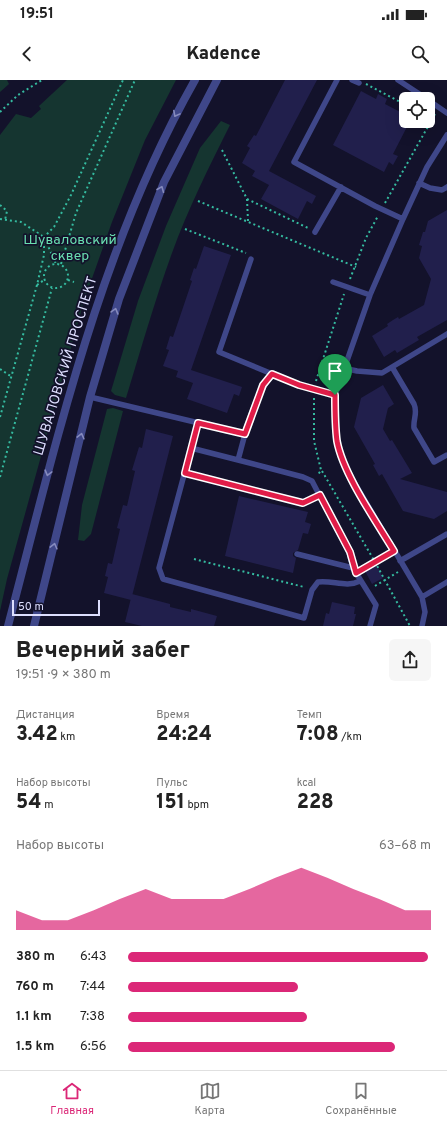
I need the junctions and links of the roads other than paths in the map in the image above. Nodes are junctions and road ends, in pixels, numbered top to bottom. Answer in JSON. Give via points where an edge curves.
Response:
{"nodes":[{"id":1,"x":195,"y":80,"type":"edge"},
{"id":2,"x":217,"y":80,"type":"edge"},
{"id":3,"x":337,"y":80,"type":"edge"},
{"id":4,"x":352,"y":80,"type":"edge"},
{"id":5,"x":398,"y":80,"type":"edge"},
{"id":6,"x":359,"y":83,"type":"road end"},
{"id":7,"x":416,"y":92,"type":"edge"},
{"id":8,"x":435,"y":105,"type":"edge"},
{"id":9,"x":447,"y":113,"type":"edge"},
{"id":10,"x":447,"y":135,"type":"edge"},
{"id":11,"x":420,"y":183,"type":"junction"},
{"id":12,"x":341,"y":187,"type":"junction"},
{"id":13,"x":447,"y":187,"type":"edge"},
{"id":14,"x":403,"y":219,"type":"junction"},
{"id":15,"x":315,"y":232,"type":"road end"},
{"id":16,"x":251,"y":259,"type":"road end"},
{"id":17,"x":333,"y":282,"type":"dead end"},
{"id":18,"x":370,"y":295,"type":"junction"},
{"id":19,"x":447,"y":334,"type":"edge"},
{"id":20,"x":392,"y":367,"type":"junction"},
{"id":21,"x":343,"y":368,"type":"junction"},
{"id":22,"x":272,"y":374,"type":"junction"},
{"id":23,"x":335,"y":395,"type":"junction"},
{"id":24,"x":90,"y":397,"type":"junction"},
{"id":25,"x":198,"y":423,"type":"junction"},
{"id":26,"x":245,"y":434,"type":"junction"},
{"id":27,"x":191,"y":448,"type":"junction"},
{"id":28,"x":447,"y":455,"type":"edge"},
{"id":29,"x":238,"y":460,"type":"junction"},
{"id":30,"x":447,"y":534,"type":"edge"},
{"id":31,"x":297,"y":554,"type":"dead end"},
{"id":32,"x":400,"y":561,"type":"junction"},
{"id":33,"x":355,"y":570,"type":"junction"},
{"id":34,"x":360,"y":581,"type":"junction"},
{"id":35,"x":447,"y":582,"type":"edge"},
{"id":36,"x":422,"y":597,"type":"junction"},
{"id":37,"x":8,"y":626,"type":"edge"},
{"id":38,"x":34,"y":626,"type":"edge"},
{"id":39,"x":370,"y":626,"type":"edge"},
{"id":40,"x":422,"y":626,"type":"edge"}],
"edges":[{"from":1,"to":37,"type":"street","name":"ШУВАЛОВСКИЙ ПРОСПЕКТ","one_way":true,"via":[[156,154],[100,293],[70,391]]},
{"from":24,"to":2,"type":"street","one_way":true,"via":[[119,299],[161,189]]},
{"from":3,"to":12,"type":"lane","via":[[294,162]]},
{"from":4,"to":6,"type":"lane"},
{"from":5,"to":7,"type":"lane"},
{"from":8,"to":9,"type":"lane"},
{"from":10,"to":11,"type":"lane"},
{"from":11,"to":13,"type":"lane","via":[[442,190]]},
{"from":11,"to":14,"type":"lane"},
{"from":12,"to":14,"type":"lane"},
{"from":12,"to":15,"type":"lane"},
{"from":14,"to":18,"type":"lane"},
{"from":16,"to":22,"type":"lane","via":[[219,352]]},
{"from":17,"to":18,"type":"lane"},
{"from":18,"to":21,"type":"lane"},
{"from":19,"to":20,"type":"lane"},
{"from":20,"to":21,"type":"lane","via":[[382,373]]},
{"from":20,"to":28,"type":"lane","via":[[417,410],[414,428],[434,462]]},
{"from":21,"to":23,"type":"lane"},
{"from":22,"to":23,"type":"lane"},
{"from":22,"to":26,"type":"lane","via":[[263,385]]},
{"from":23,"to":32,"type":"lane","via":[[337,442],[345,467]]},
{"from":24,"to":25,"type":"lane"},
{"from":38,"to":24,"type":"street","one_way":true},
{"from":25,"to":26,"type":"lane"},
{"from":25,"to":27,"type":"lane"},
{"from":26,"to":29,"type":"lane"},
{"from":27,"to":29,"type":"lane"},
{"from":27,"to":34,"type":"lane","via":[[159,568],[163,579],[304,618],[312,590],[318,582],[353,585]]},
{"from":29,"to":33,"type":"lane","via":[[303,476],[312,481],[350,552]]},
{"from":30,"to":32,"type":"lane"},
{"from":31,"to":33,"type":"lane"},
{"from":32,"to":36,"type":"lane"},
{"from":33,"to":34,"type":"lane"},
{"from":34,"to":39,"type":"lane","via":[[376,605]]},
{"from":35,"to":36,"type":"lane"},
{"from":36,"to":40,"type":"lane","via":[[425,612]]}]}
